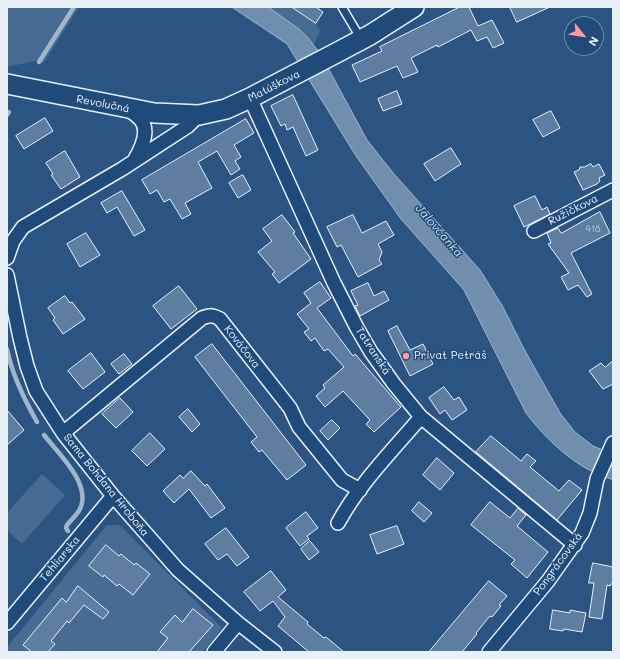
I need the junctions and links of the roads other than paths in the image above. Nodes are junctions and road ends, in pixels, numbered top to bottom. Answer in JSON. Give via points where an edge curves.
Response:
{"nodes":[{"id":1,"x":342,"y":7,"type":"edge"},
{"id":2,"x":414,"y":7,"type":"edge"},
{"id":3,"x":361,"y":39,"type":"junction"},
{"id":4,"x":7,"y":84,"type":"edge"},
{"id":5,"x":250,"y":98,"type":"junction"},
{"id":6,"x":127,"y":108,"type":"junction"},
{"id":7,"x":199,"y":115,"type":"junction"},
{"id":8,"x":134,"y":161,"type":"junction"},
{"id":9,"x":613,"y":190,"type":"edge"},
{"id":10,"x":534,"y":231,"type":"dead end"},
{"id":11,"x":7,"y":258,"type":"edge"},
{"id":12,"x":7,"y":275,"type":"edge"},
{"id":13,"x":421,"y":417,"type":"junction"},
{"id":14,"x":63,"y":433,"type":"junction"},
{"id":15,"x":612,"y":444,"type":"edge"},
{"id":16,"x":360,"y":490,"type":"junction"},
{"id":17,"x":113,"y":496,"type":"junction"},
{"id":18,"x":338,"y":524,"type":"dead end"},
{"id":19,"x":575,"y":544,"type":"junction"},
{"id":20,"x":7,"y":623,"type":"edge"},
{"id":21,"x":238,"y":623,"type":"junction"},
{"id":22,"x":214,"y":652,"type":"edge"},
{"id":23,"x":275,"y":652,"type":"edge"},
{"id":24,"x":489,"y":652,"type":"edge"}],
"edges":[{"from":1,"to":3,"type":"lane"},
{"from":2,"to":3,"type":"main road","name":"Matúškova"},
{"from":3,"to":5,"type":"main road","name":"Matúškova"},
{"from":4,"to":6,"type":"main road","name":"Revolučná"},
{"from":5,"to":7,"type":"main road","name":"Matúškova","via":[[226,109]]},
{"from":5,"to":13,"type":"street","name":"Tatranská","via":[[357,328],[390,378]]},
{"from":6,"to":7,"type":"main road","name":"Revolučná","via":[[154,113]]},
{"from":6,"to":8,"type":"street","via":[[140,119],[145,131],[143,143]]},
{"from":7,"to":8,"type":"street","name":"Matúškova","via":[[188,126]]},
{"from":8,"to":11,"type":"street","name":"Matúškova","via":[[23,227],[13,241]]},
{"from":9,"to":10,"type":"street","name":"Ružičkova"},
{"from":12,"to":14,"type":"street","name":"Sama Bohdana Hroboňa","via":[[27,366],[36,391]]},
{"from":13,"to":16,"type":"street"},
{"from":13,"to":19,"type":"street","name":"Tatranská"},
{"from":14,"to":16,"type":"street","name":"Kováčova","via":[[202,318],[214,316],[220,319],[290,408],[299,427],[342,480]]},
{"from":14,"to":17,"type":"street","name":"Sama Bohdana Hroboňa"},
{"from":15,"to":19,"type":"street","name":"Pongrácovská","via":[[597,479],[590,513]]},
{"from":16,"to":18,"type":"street","via":[[347,506]]},
{"from":17,"to":20,"type":"street","name":"Tehliarska"},
{"from":17,"to":21,"type":"street","name":"Sama Bohdana Hroboňa","via":[[178,570]]},
{"from":19,"to":24,"type":"street","name":"Pongrácovská"},
{"from":21,"to":22,"type":"street"},
{"from":21,"to":23,"type":"street","name":"Sama Bohdana Hroboňa"}]}
